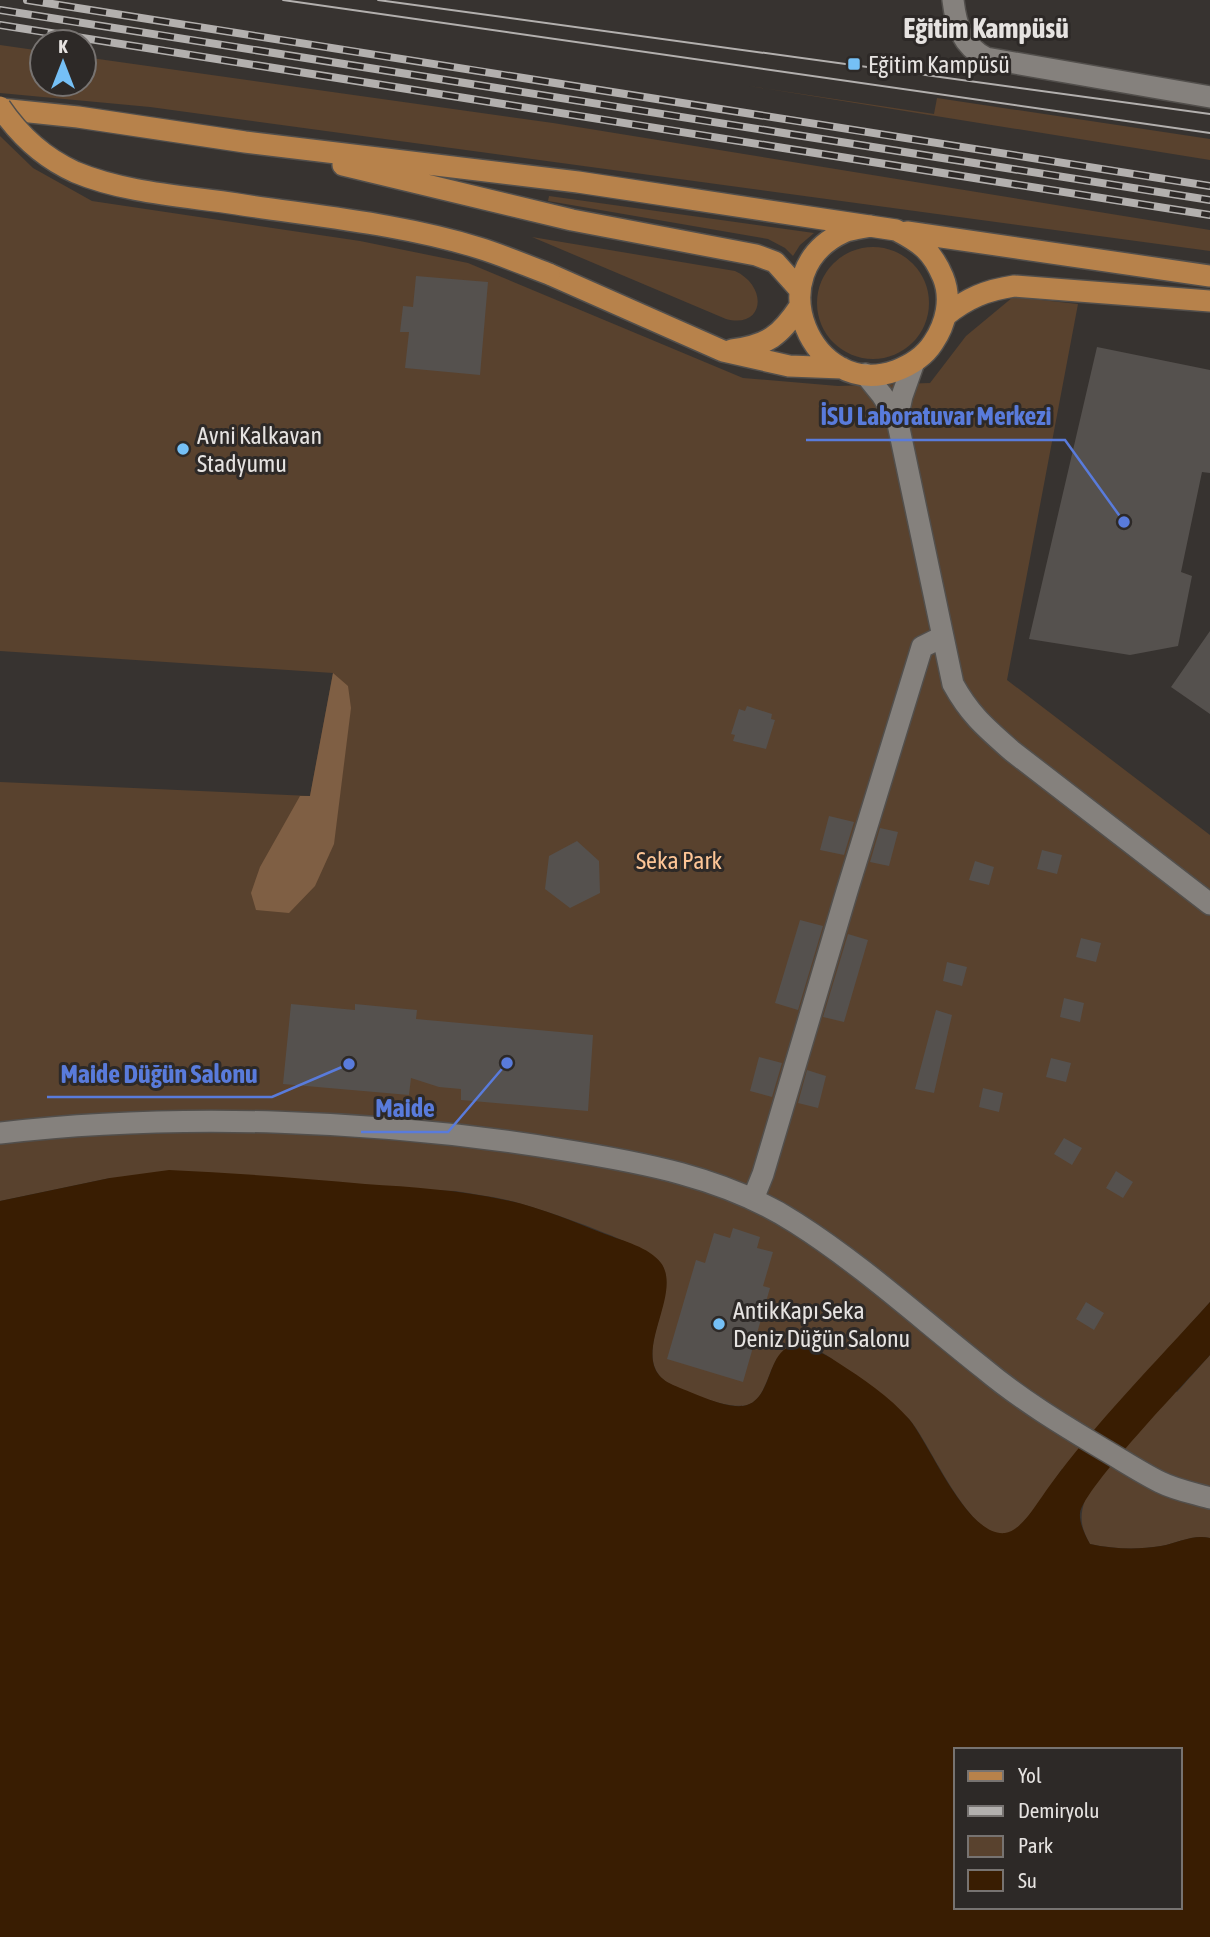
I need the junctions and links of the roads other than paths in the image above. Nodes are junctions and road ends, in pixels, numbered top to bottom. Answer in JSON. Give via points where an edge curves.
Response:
{"nodes":[{"id":1,"x":954,"y":10,"type":"edge"},
{"id":2,"x":1210,"y":97,"type":"edge"},
{"id":3,"x":0,"y":108,"type":"edge"},
{"id":4,"x":246,"y":142,"type":"junction"},
{"id":5,"x":870,"y":226,"type":"junction"},
{"id":6,"x":896,"y":230,"type":"junction"},
{"id":7,"x":1210,"y":276,"type":"edge"},
{"id":8,"x":800,"y":298,"type":"junction"},
{"id":9,"x":1210,"y":301,"type":"edge"},
{"id":10,"x":946,"y":316,"type":"junction"},
{"id":11,"x":723,"y":351,"type":"junction"},
{"id":12,"x":914,"y":362,"type":"junction"},
{"id":13,"x":842,"y":368,"type":"junction"},
{"id":14,"x":865,"y":374,"type":"junction"},
{"id":15,"x":897,"y":419,"type":"junction"},
{"id":16,"x":942,"y":637,"type":"junction"},
{"id":17,"x":1210,"y":904,"type":"edge"},
{"id":18,"x":0,"y":1133,"type":"edge"},
{"id":19,"x":753,"y":1199,"type":"junction"},
{"id":20,"x":1210,"y":1498,"type":"edge"}],
"edges":[{"from":1,"to":2,"type":"street","via":[[962,38],[986,58]]},
{"from":3,"to":4,"type":"main road"},
{"from":3,"to":11,"type":"main road","bridge":true,"via":[[37,149],[94,178],[477,247]]},
{"from":4,"to":5,"type":"main road","via":[[578,182]]},
{"from":4,"to":8,"type":"main road","via":[[572,220],[756,255],[775,262]]},
{"from":5,"to":6,"type":"main road"},
{"from":5,"to":8,"type":"main road","via":[[846,232],[824,246],[808,265]]},
{"from":6,"to":7,"type":"main road"},
{"from":6,"to":10,"type":"main road","via":[[919,242],[936,261],[946,284]]},
{"from":8,"to":11,"type":"main road","via":[[787,327],[772,339]]},
{"from":8,"to":13,"type":"main road","via":[[800,315],[809,337],[823,355]]},
{"from":9,"to":10,"type":"main road","via":[[1014,286],[984,292]]},
{"from":10,"to":12,"type":"main road","via":[[928,351]]},
{"from":11,"to":13,"type":"main road","via":[[789,366]]},
{"from":12,"to":14,"type":"main road","via":[[888,373]]},
{"from":12,"to":15,"type":"street"},
{"from":13,"to":14,"type":"main road"},
{"from":14,"to":15,"type":"street"},
{"from":15,"to":16,"type":"street"},
{"from":16,"to":17,"type":"street","via":[[953,684],[982,726]]},
{"from":16,"to":19,"type":"street","via":[[922,647]]},
{"from":18,"to":19,"type":"street","via":[[99,1125],[265,1123],[468,1136],[645,1164]]},
{"from":19,"to":20,"type":"street","via":[[797,1223],[1042,1413],[1161,1482]]}]}
